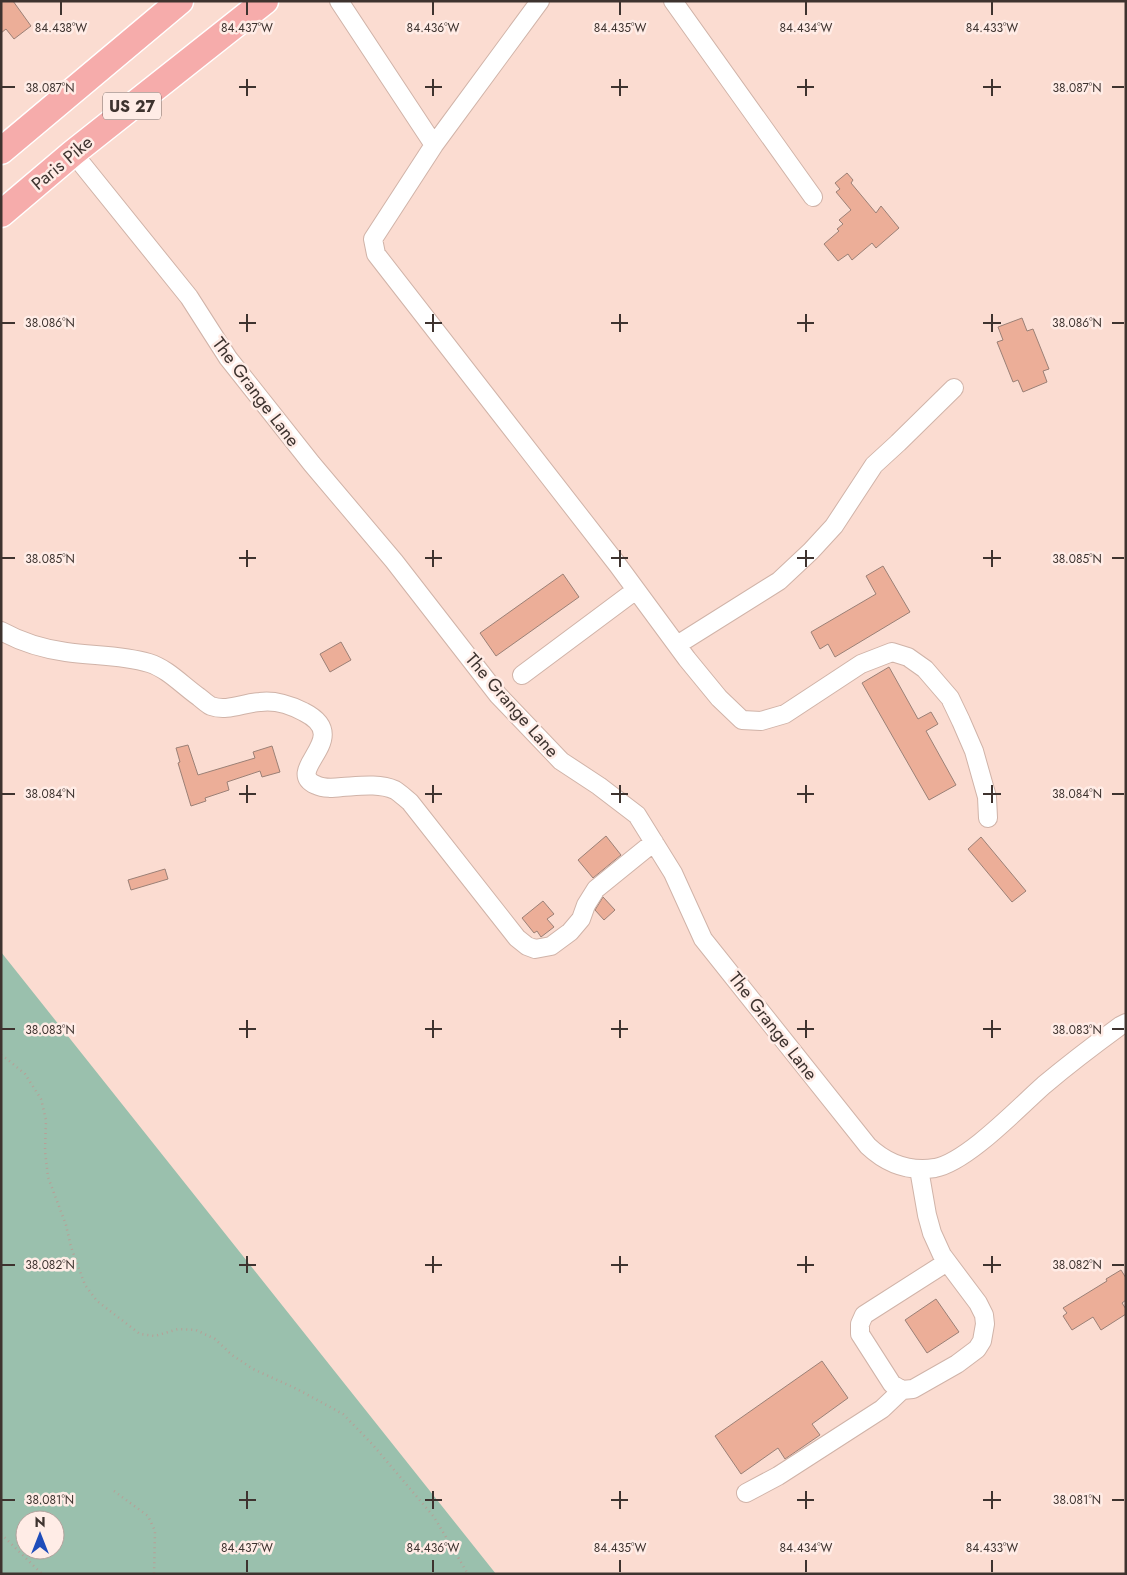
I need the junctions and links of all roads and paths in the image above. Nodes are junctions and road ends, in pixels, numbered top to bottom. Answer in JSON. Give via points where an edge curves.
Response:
{"nodes":[{"id":1,"x":180,"y":1,"type":"edge"},
{"id":2,"x":265,"y":1,"type":"edge"},
{"id":3,"x":339,"y":1,"type":"edge"},
{"id":4,"x":540,"y":1,"type":"edge"},
{"id":5,"x":673,"y":1,"type":"edge"},
{"id":6,"x":434,"y":145,"type":"junction"},
{"id":7,"x":1,"y":151,"type":"edge"},
{"id":8,"x":73,"y":153,"type":"junction"},
{"id":9,"x":813,"y":197,"type":"dead end"},
{"id":10,"x":1,"y":214,"type":"edge"},
{"id":11,"x":954,"y":388,"type":"dead end"},
{"id":12,"x":636,"y":590,"type":"junction"},
{"id":13,"x":1,"y":631,"type":"edge"},
{"id":14,"x":677,"y":645,"type":"junction"},
{"id":15,"x":522,"y":675,"type":"dead end"},
{"id":16,"x":988,"y":818,"type":"dead end"},
{"id":17,"x":654,"y":842,"type":"junction"},
{"id":18,"x":1126,"y":1024,"type":"edge"},
{"id":19,"x":1,"y":1055,"type":"edge"},
{"id":20,"x":919,"y":1169,"type":"junction"},
{"id":21,"x":947,"y":1262,"type":"junction"},
{"id":22,"x":902,"y":1390,"type":"junction"},
{"id":23,"x":114,"y":1491,"type":"dead end"},
{"id":24,"x":746,"y":1493,"type":"dead end"},
{"id":25,"x":1,"y":1534,"type":"edge"},
{"id":26,"x":42,"y":1574,"type":"edge"},
{"id":27,"x":154,"y":1574,"type":"edge"},
{"id":28,"x":468,"y":1574,"type":"edge"}],
"edges":[{"from":1,"to":7,"type":"highway","number":"US 27"},
{"from":2,"to":8,"type":"highway","name":"Paris Pike","number":"US 27"},
{"from":3,"to":6,"type":"street"},
{"from":4,"to":6,"type":"street"},
{"from":5,"to":9,"type":"street"},
{"from":6,"to":12,"type":"street","via":[[373,239],[376,254]]},
{"from":8,"to":10,"type":"highway","name":"Paris Pike","number":"US 27"},
{"from":8,"to":17,"type":"street","name":"The Grange Lane","via":[[189,297],[228,358],[394,561],[498,695],[561,761],[637,815]]},
{"from":11,"to":14,"type":"street","via":[[874,465],[834,526],[780,581]]},
{"from":12,"to":14,"type":"street"},
{"from":12,"to":15,"type":"street"},
{"from":13,"to":17,"type":"street","via":[[36,646],[146,662],[160,667],[211,706],[226,708],[261,702],[286,704],[305,712],[323,730],[322,743],[307,767],[310,782],[328,788],[381,786],[396,790],[410,802],[517,938],[535,949],[551,946],[570,932],[581,919],[596,889]]},
{"from":14,"to":16,"type":"street","via":[[719,698],[742,720],[761,721],[785,714],[861,664],[892,652],[908,657],[925,669],[950,698],[961,720],[987,797]]},
{"from":17,"to":20,"type":"street","name":"The Grange Lane","via":[[673,873],[703,938],[868,1146],[888,1162]]},
{"from":18,"to":20,"type":"street","name":"The Grange Lane","via":[[1080,1055],[977,1145],[936,1167]]},
{"from":19,"to":28,"type":"path","via":[[25,1074],[41,1099],[46,1120],[48,1177],[85,1285],[97,1301],[140,1334],[154,1336],[178,1329],[196,1330],[215,1339],[253,1369],[343,1414],[434,1517]]},
{"from":20,"to":21,"type":"street","via":[[932,1233]]},
{"from":21,"to":22,"type":"street","via":[[978,1303],[986,1324],[984,1333],[977,1349],[957,1364],[913,1389]]},
{"from":21,"to":22,"type":"street","via":[[864,1315],[860,1324],[860,1334],[892,1384]]},
{"from":22,"to":24,"type":"street","via":[[882,1410]]},
{"from":23,"to":27,"type":"path","via":[[148,1516],[155,1531]]},
{"from":25,"to":26,"type":"path"}]}
